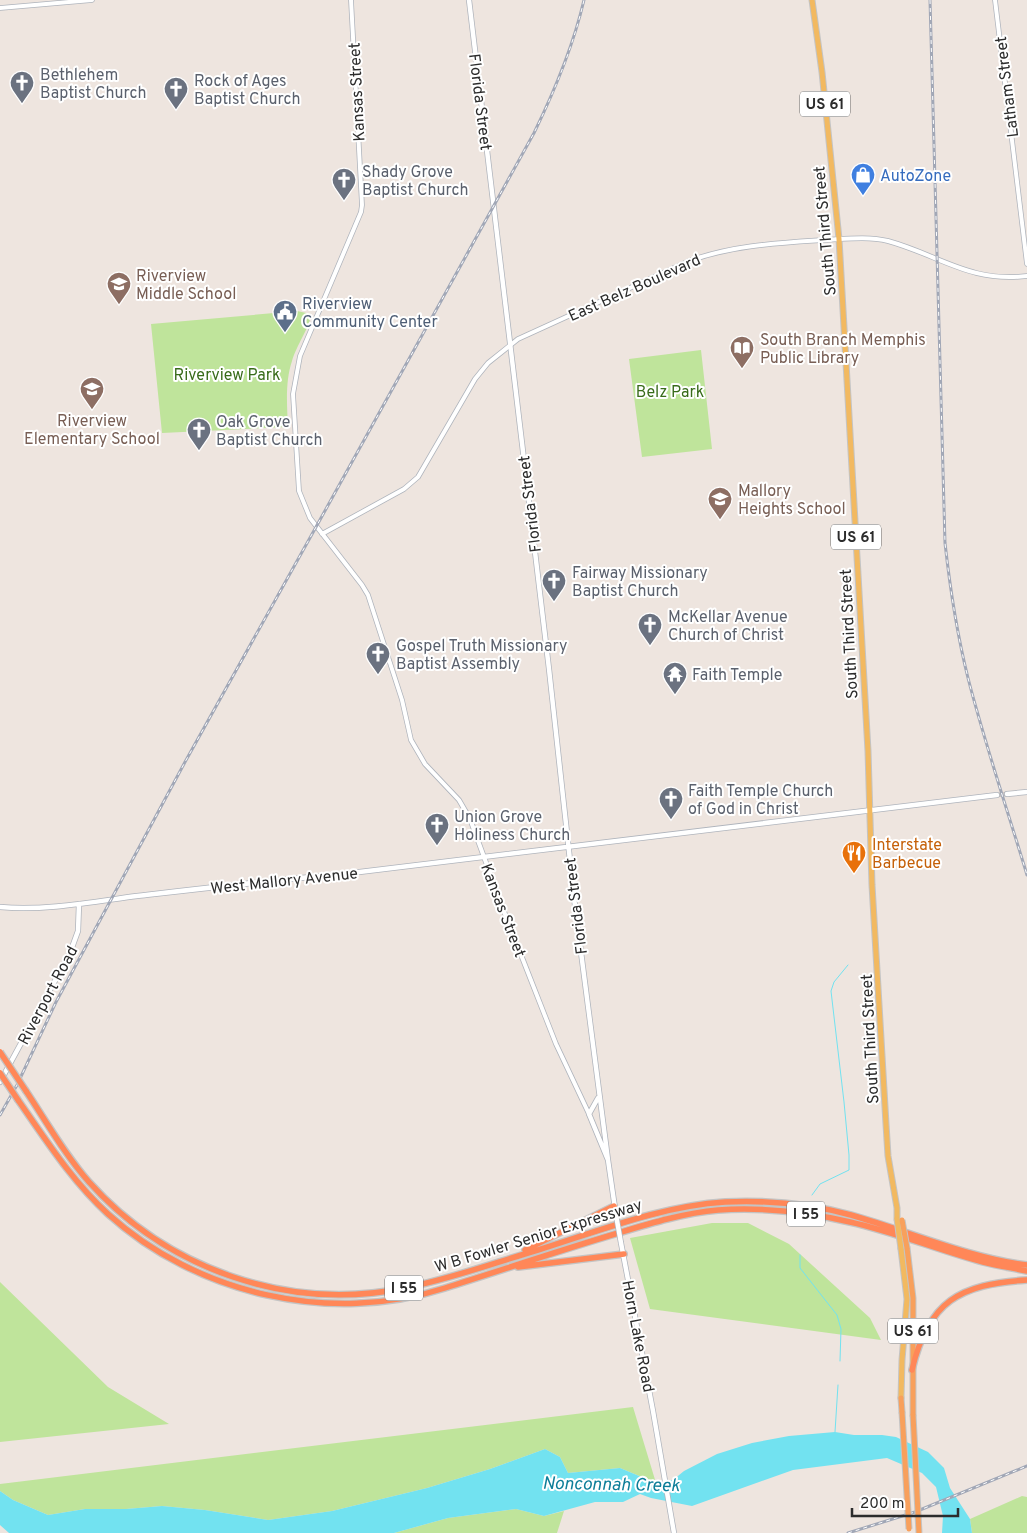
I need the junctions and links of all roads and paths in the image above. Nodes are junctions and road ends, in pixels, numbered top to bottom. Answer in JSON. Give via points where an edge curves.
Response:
{"nodes":[{"id":1,"x":92,"y":0,"type":"edge"},
{"id":2,"x":351,"y":0,"type":"edge"},
{"id":3,"x":469,"y":0,"type":"edge"},
{"id":4,"x":812,"y":0,"type":"edge"},
{"id":5,"x":996,"y":0,"type":"edge"},
{"id":6,"x":0,"y":8,"type":"edge"},
{"id":7,"x":839,"y":239,"type":"junction"},
{"id":8,"x":1027,"y":264,"type":"edge"},
{"id":9,"x":1027,"y":276,"type":"edge"},
{"id":10,"x":509,"y":345,"type":"junction"},
{"id":11,"x":322,"y":534,"type":"junction"},
{"id":12,"x":1027,"y":792,"type":"edge"},
{"id":13,"x":1008,"y":794,"type":"tunnel mouth"},
{"id":14,"x":997,"y":795,"type":"tunnel mouth"},
{"id":15,"x":869,"y":810,"type":"junction"},
{"id":16,"x":568,"y":847,"type":"junction"},
{"id":17,"x":483,"y":856,"type":"junction"},
{"id":18,"x":79,"y":904,"type":"junction"},
{"id":19,"x":0,"y":907,"type":"edge"},
{"id":20,"x":0,"y":1052,"type":"edge"},
{"id":21,"x":0,"y":1073,"type":"edge"},
{"id":22,"x":0,"y":1082,"type":"edge"},
{"id":23,"x":599,"y":1097,"type":"junction"},
{"id":24,"x":588,"y":1114,"type":"junction"},
{"id":25,"x":608,"y":1160,"type":"junction"},
{"id":26,"x":614,"y":1206,"type":"junction"},
{"id":27,"x":899,"y":1220,"type":"junction"},
{"id":28,"x":624,"y":1254,"type":"junction"},
{"id":29,"x":500,"y":1261,"type":"junction"},
{"id":30,"x":1027,"y":1264,"type":"edge"},
{"id":31,"x":502,"y":1269,"type":"junction"},
{"id":32,"x":1027,"y":1271,"type":"edge"},
{"id":33,"x":1027,"y":1280,"type":"edge"},
{"id":34,"x":912,"y":1370,"type":"junction"},
{"id":35,"x":901,"y":1398,"type":"joint"},
{"id":36,"x":909,"y":1531,"type":"edge"},
{"id":37,"x":674,"y":1533,"type":"edge"},
{"id":38,"x":919,"y":1533,"type":"edge"}],
"edges":[{"from":1,"to":6,"type":"street"},
{"from":2,"to":11,"type":"street","name":"Kansas Street","via":[[361,212],[300,356],[293,394],[299,491],[310,518]]},
{"from":3,"to":10,"type":"main road","name":"Florida Street"},
{"from":4,"to":7,"type":"main road","name":"South Third Street","number":"US 61"},
{"from":5,"to":8,"type":"street","name":"Latham Street"},
{"from":7,"to":9,"type":"street","name":"East Belz Boulevard","via":[[889,241],[983,276]]},
{"from":7,"to":10,"type":"street","name":"East Belz Boulevard","via":[[759,244],[697,258]]},
{"from":7,"to":15,"type":"main road","name":"South Third Street","number":"US 61"},
{"from":10,"to":11,"type":"street","name":"East Belz Boulevard","via":[[474,380],[418,477],[404,489]]},
{"from":10,"to":16,"type":"main road","name":"Florida Street"},
{"from":11,"to":17,"type":"street","name":"Kansas Street","via":[[368,595],[402,700],[411,740],[425,764],[466,810]]},
{"from":12,"to":13,"type":"main road"},
{"from":14,"to":15,"type":"main road","name":"West Mallory Avenue"},
{"from":15,"to":16,"type":"main road","name":"West Mallory Avenue"},
{"from":15,"to":27,"type":"main road","name":"South Third Street","number":"US 61","via":[[888,1156]]},
{"from":16,"to":17,"type":"main road","name":"West Mallory Avenue"},
{"from":16,"to":23,"type":"main road","name":"Florida Street"},
{"from":17,"to":18,"type":"main road","name":"West Mallory Avenue"},
{"from":17,"to":24,"type":"street","name":"Kansas Street","via":[[556,1044]]},
{"from":18,"to":19,"type":"main road","name":"West Mallory Avenue"},
{"from":18,"to":22,"type":"main road","name":"Riverport Road","via":[[77,937]]},
{"from":20,"to":29,"type":"highway","name":"W B Fowler Senior Expressway","number":"I 55","bridge":true,"via":[[82,1174],[113,1206],[144,1231],[209,1269],[239,1280],[289,1291],[358,1294],[406,1288]]},
{"from":21,"to":31,"type":"highway","name":"W B Fowler Senior Expressway","number":"I 55","bridge":true,"via":[[75,1180],[106,1213],[135,1237],[173,1261],[233,1287],[314,1302],[357,1303],[398,1299],[442,1289]]},
{"from":23,"to":24,"type":"main road"},
{"from":23,"to":25,"type":"main road","name":"Florida Street"},
{"from":24,"to":25,"type":"main road","name":"Kansas Street"},
{"from":25,"to":26,"type":"main road","name":"Kansas Street"},
{"from":26,"to":28,"type":"main road","name":"Horn Lake Road","bridge":true},
{"from":26,"to":29,"type":"highway"},
{"from":27,"to":34,"type":"highway","name":"South Third Street","number":"US 61","bridge":true,"via":[[908,1248],[913,1298]]},
{"from":27,"to":35,"type":"main road","name":"South Third Street","number":"US 61","bridge":true,"via":[[907,1298]]},
{"from":28,"to":31,"type":"highway"},
{"from":28,"to":37,"type":"main road","name":"Horn Lake Road"},
{"from":29,"to":30,"type":"highway","name":"W B Fowler Senior Expressway","number":"I 55","via":[[651,1214],[724,1202],[768,1202],[805,1205],[849,1215],[1012,1263]]},
{"from":31,"to":32,"type":"highway","name":"W B Fowler Senior Expressway","number":"I 55","via":[[669,1219],[718,1210],[770,1210],[852,1222],[985,1263]]},
{"from":33,"to":34,"type":"highway","via":[[979,1286],[943,1306],[929,1323]]},
{"from":34,"to":38,"type":"highway","name":"South Third Street","number":"US 61","bridge":true},
{"from":35,"to":36,"type":"highway","name":"South Third Street","number":"US 61","bridge":true}]}
